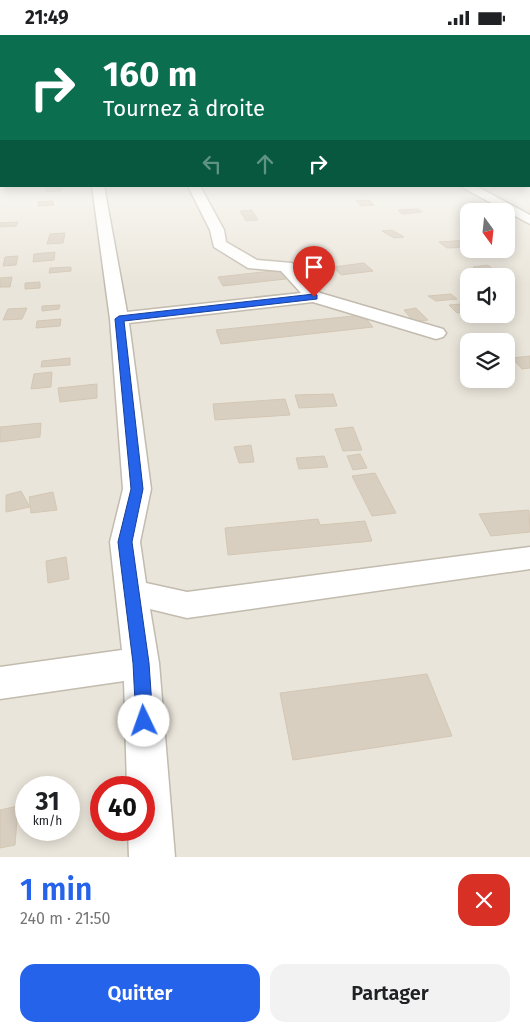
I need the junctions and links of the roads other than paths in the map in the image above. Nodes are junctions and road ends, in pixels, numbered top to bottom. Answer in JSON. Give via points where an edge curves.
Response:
{"nodes":[{"id":1,"x":102,"y":209,"type":"edge"},
{"id":2,"x":206,"y":209,"type":"edge"},
{"id":3,"x":510,"y":209,"type":"edge"},
{"id":4,"x":530,"y":220,"type":"edge"},
{"id":5,"x":314,"y":297,"type":"junction"},
{"id":6,"x":119,"y":319,"type":"junction"},
{"id":7,"x":436,"y":333,"type":"dead end"},
{"id":8,"x":530,"y":557,"type":"edge"},
{"id":9,"x":132,"y":592,"type":"junction"},
{"id":10,"x":141,"y":663,"type":"junction"},
{"id":11,"x":0,"y":683,"type":"edge"},
{"id":12,"x":152,"y":857,"type":"edge"}],
"edges":[{"from":1,"to":6,"type":"street"},
{"from":2,"to":5,"type":"street","via":[[217,230],[219,244],[254,265],[286,266]]},
{"from":3,"to":4,"type":"street"},
{"from":5,"to":6,"type":"street"},
{"from":5,"to":7,"type":"street"},
{"from":6,"to":9,"type":"street","via":[[137,489],[125,542]]},
{"from":8,"to":9,"type":"street","via":[[187,605]]},
{"from":9,"to":10,"type":"street"},
{"from":10,"to":11,"type":"street"},
{"from":10,"to":12,"type":"street"}]}
